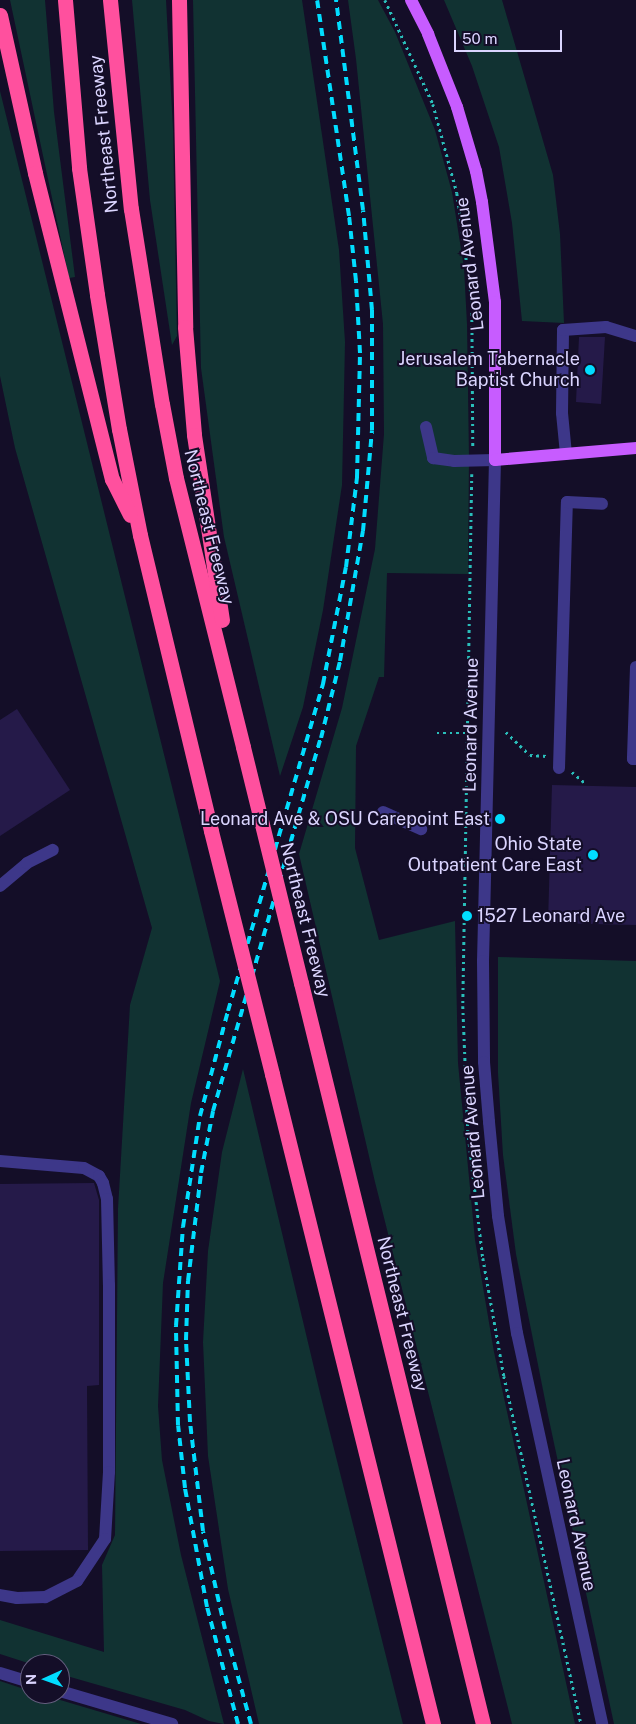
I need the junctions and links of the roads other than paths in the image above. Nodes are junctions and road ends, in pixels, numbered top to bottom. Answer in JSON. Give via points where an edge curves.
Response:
{"nodes":[{"id":1,"x":65,"y":0,"type":"edge"},
{"id":2,"x":110,"y":0,"type":"edge"},
{"id":3,"x":179,"y":0,"type":"edge"},
{"id":4,"x":411,"y":0,"type":"edge"},
{"id":5,"x":0,"y":15,"type":"edge"},
{"id":6,"x":636,"y":336,"type":"edge"},
{"id":7,"x":426,"y":427,"type":"dead end"},
{"id":8,"x":636,"y":448,"type":"edge"},
{"id":9,"x":566,"y":454,"type":"junction"},
{"id":10,"x":495,"y":460,"type":"junction"},
{"id":11,"x":602,"y":504,"type":"dead end"},
{"id":12,"x":140,"y":535,"type":"junction"},
{"id":13,"x":636,"y":668,"type":"edge"},
{"id":14,"x":243,"y":747,"type":"junction"},
{"id":15,"x":636,"y":759,"type":"edge"},
{"id":16,"x":559,"y":768,"type":"dead end"},
{"id":17,"x":383,"y":812,"type":"dead end"},
{"id":18,"x":421,"y":829,"type":"dead end"},
{"id":19,"x":53,"y":850,"type":"dead end"},
{"id":20,"x":0,"y":886,"type":"edge"},
{"id":21,"x":0,"y":1161,"type":"edge"},
{"id":22,"x":0,"y":1595,"type":"edge"},
{"id":23,"x":0,"y":1673,"type":"edge"},
{"id":24,"x":20,"y":1679,"type":"edge"},
{"id":25,"x":70,"y":1694,"type":"edge"},
{"id":26,"x":172,"y":1724,"type":"edge"},
{"id":27,"x":433,"y":1724,"type":"edge"},
{"id":28,"x":483,"y":1724,"type":"edge"},
{"id":29,"x":602,"y":1724,"type":"edge"}],
"edges":[{"from":1,"to":12,"type":"highway","name":"Northeast Freeway","via":[[74,122],[94,275]]},
{"from":2,"to":14,"type":"highway","name":"Northeast Freeway","via":[[131,208],[162,404],[176,478]]},
{"from":3,"to":14,"type":"highway","via":[[189,390],[208,537]]},
{"from":4,"to":10,"type":"main road","name":"Leonard Avenue","via":[[457,107],[482,202],[495,302]]},
{"from":5,"to":12,"type":"highway","via":[[35,173],[112,479]]},
{"from":6,"to":9,"type":"street","via":[[606,327],[563,330],[562,413]]},
{"from":7,"to":10,"type":"street","via":[[433,458]]},
{"from":8,"to":9,"type":"main road"},
{"from":9,"to":10,"type":"main road"},
{"from":10,"to":29,"type":"street","name":"Leonard Avenue","via":[[483,961],[484,1062],[489,1122],[498,1216],[517,1333]]},
{"from":11,"to":16,"type":"street","via":[[567,502]]},
{"from":12,"to":27,"type":"highway","name":"Northeast Freeway","bridge":true},
{"from":13,"to":15,"type":"street","via":[[633,759]]},
{"from":14,"to":28,"type":"highway","name":"Northeast Freeway","bridge":true},
{"from":17,"to":18,"type":"street"},
{"from":19,"to":20,"type":"street","via":[[27,863]]},
{"from":21,"to":22,"type":"street","via":[[84,1168],[99,1176],[103,1183],[108,1276],[109,1472],[105,1539],[77,1581],[45,1597]]},
{"from":23,"to":24,"type":"street"},
{"from":25,"to":26,"type":"street"}]}
